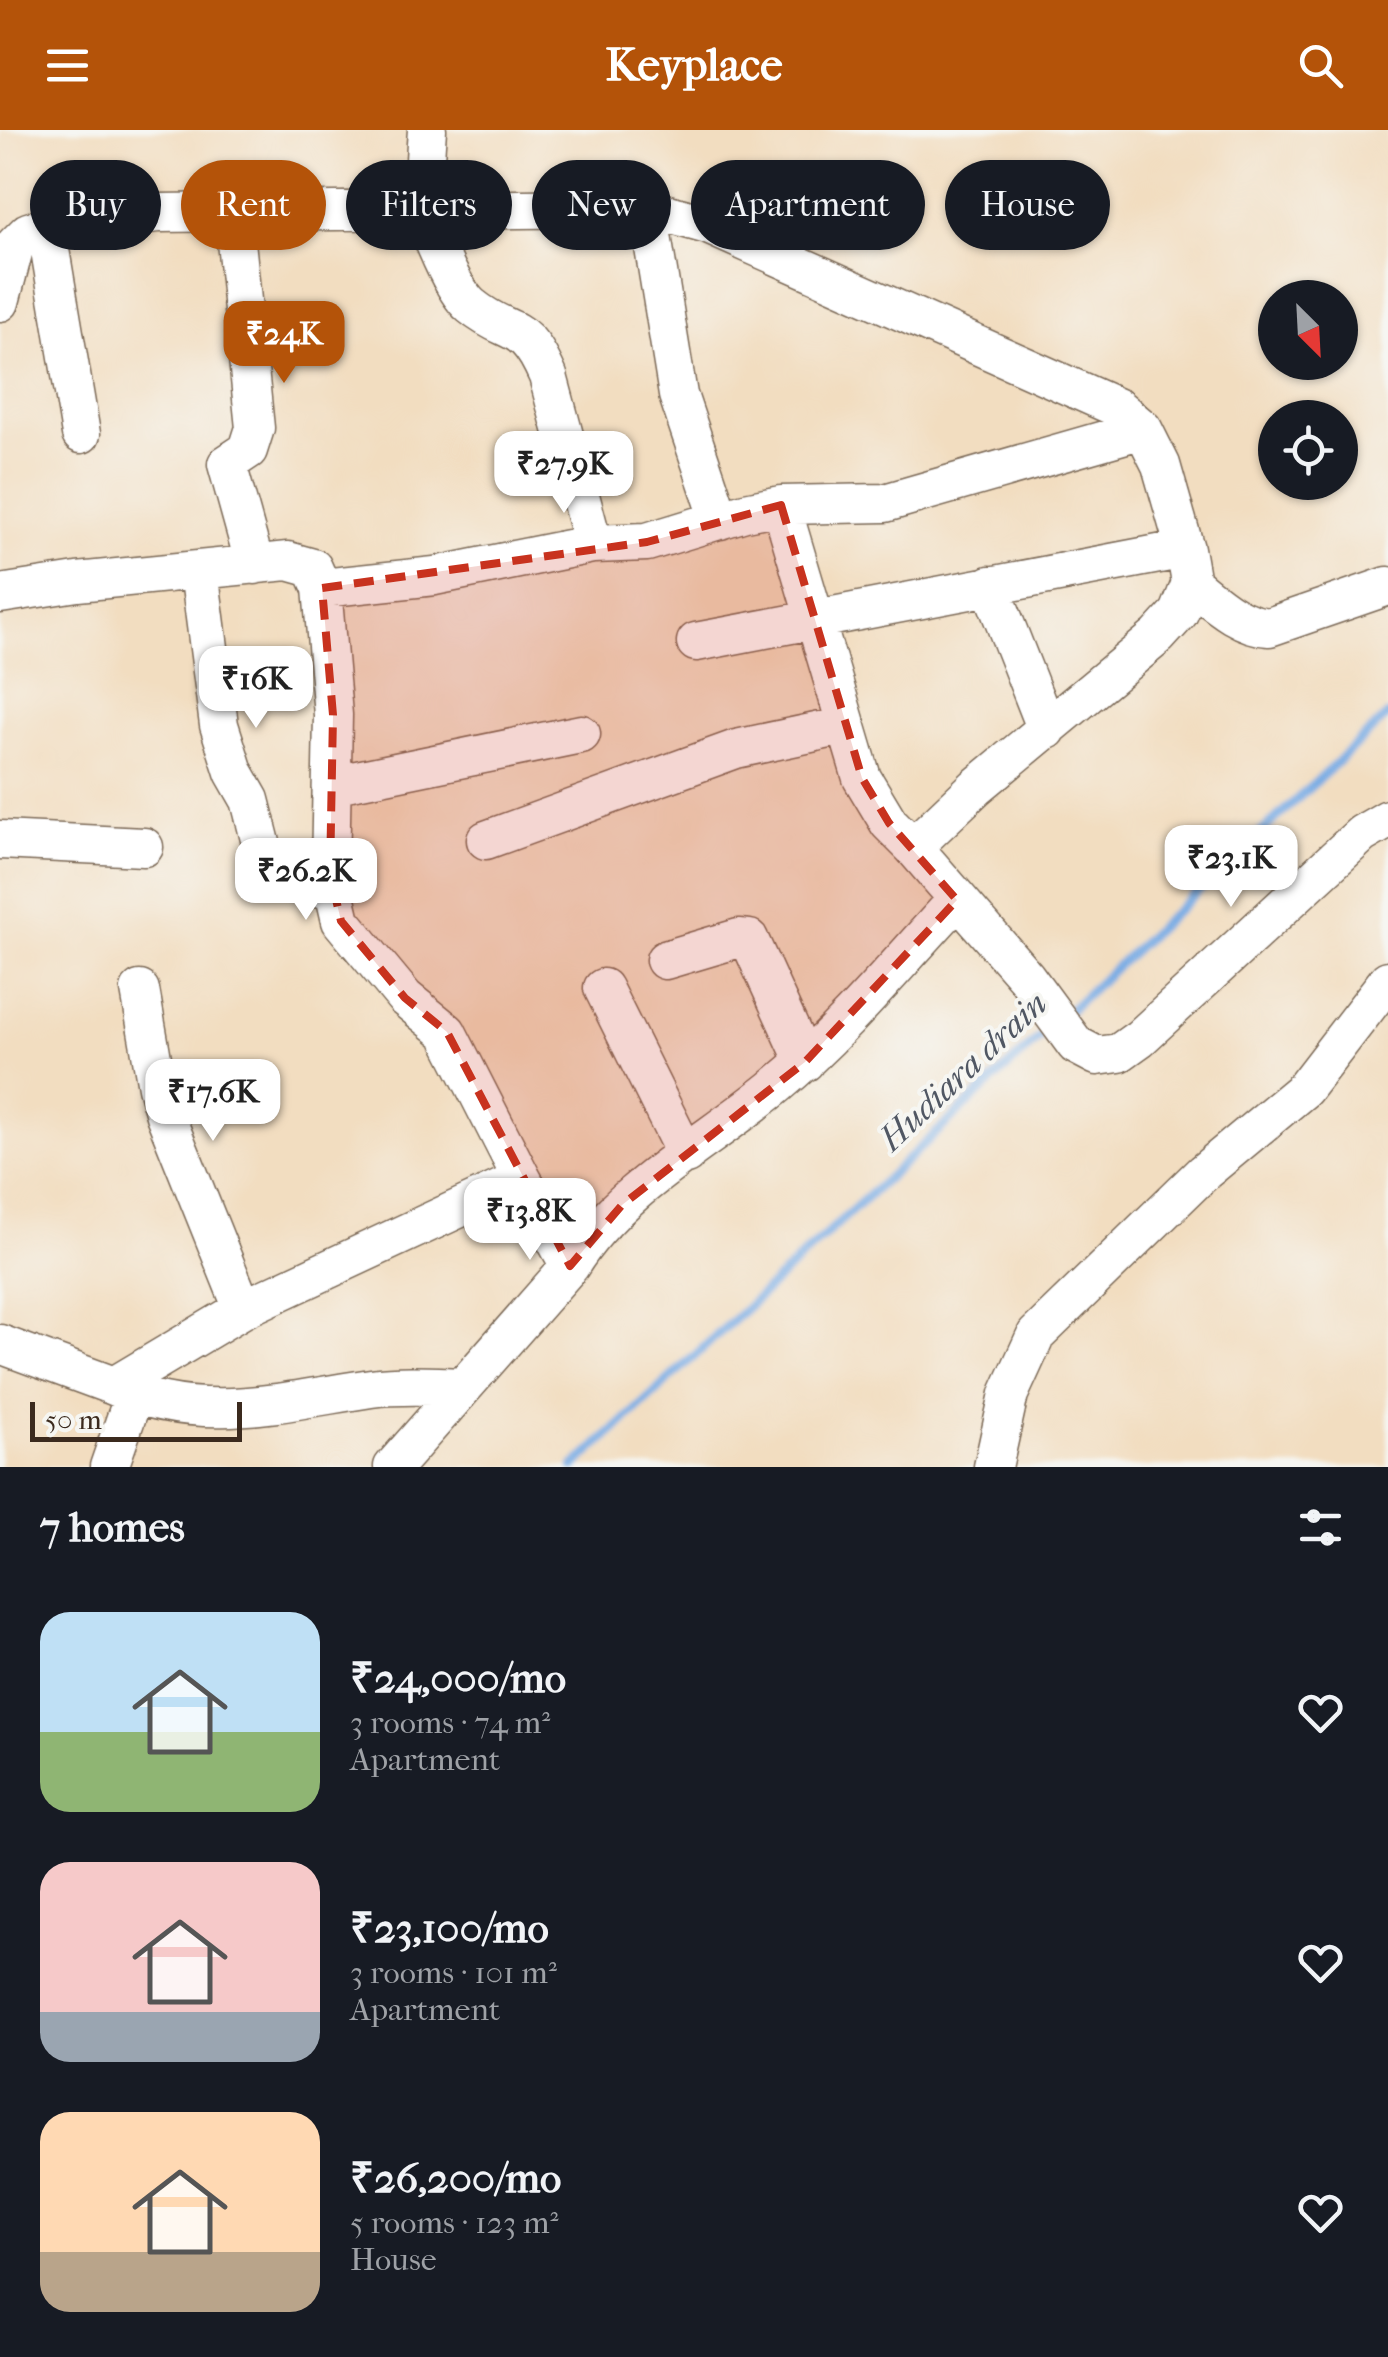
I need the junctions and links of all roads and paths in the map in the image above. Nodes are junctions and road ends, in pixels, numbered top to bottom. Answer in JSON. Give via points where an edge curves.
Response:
{"nodes":[{"id":1,"x":427,"y":130,"type":"edge"},
{"id":2,"x":426,"y":160,"type":"edge"},
{"id":3,"x":671,"y":217,"type":"edge"},
{"id":4,"x":30,"y":231,"type":"edge"},
{"id":5,"x":50,"y":250,"type":"edge"},
{"id":6,"x":236,"y":250,"type":"edge"},
{"id":7,"x":441,"y":250,"type":"edge"},
{"id":8,"x":654,"y":250,"type":"edge"},
{"id":9,"x":0,"y":302,"type":"edge"},
{"id":10,"x":1143,"y":429,"type":"junction"},
{"id":11,"x":81,"y":434,"type":"dead end"},
{"id":12,"x":780,"y":505,"type":"junction"},
{"id":13,"x":720,"y":520,"type":"junction"},
{"id":14,"x":593,"y":544,"type":"junction"},
{"id":15,"x":255,"y":565,"type":"junction"},
{"id":16,"x":1188,"y":566,"type":"junction"},
{"id":17,"x":199,"y":571,"type":"junction"},
{"id":18,"x":990,"y":585,"type":"junction"},
{"id":19,"x":1388,"y":586,"type":"edge"},
{"id":20,"x":322,"y":588,"type":"junction"},
{"id":21,"x":0,"y":594,"type":"edge"},
{"id":22,"x":814,"y":621,"type":"junction"},
{"id":23,"x":696,"y":642,"type":"dead end"},
{"id":24,"x":844,"y":726,"type":"junction"},
{"id":25,"x":1047,"y":730,"type":"junction"},
{"id":26,"x":581,"y":734,"type":"dead end"},
{"id":27,"x":332,"y":785,"type":"junction"},
{"id":28,"x":1388,"y":819,"type":"edge"},
{"id":29,"x":0,"y":840,"type":"edge"},
{"id":30,"x":486,"y":840,"type":"dead end"},
{"id":31,"x":144,"y":847,"type":"dead end"},
{"id":32,"x":913,"y":847,"type":"junction"},
{"id":33,"x":332,"y":891,"type":"junction"},
{"id":34,"x":957,"y":900,"type":"junction"},
{"id":35,"x":665,"y":960,"type":"dead end"},
{"id":36,"x":1388,"y":980,"type":"edge"},
{"id":37,"x":603,"y":988,"type":"dead end"},
{"id":38,"x":140,"y":990,"type":"dead end"},
{"id":39,"x":805,"y":1062,"type":"junction"},
{"id":40,"x":686,"y":1155,"type":"junction"},
{"id":41,"x":522,"y":1179,"type":"junction"},
{"id":42,"x":570,"y":1266,"type":"junction"},
{"id":43,"x":243,"y":1309,"type":"junction"},
{"id":44,"x":0,"y":1344,"type":"edge"},
{"id":45,"x":464,"y":1387,"type":"junction"},
{"id":46,"x":124,"y":1390,"type":"junction"},
{"id":47,"x":108,"y":1467,"type":"edge"},
{"id":48,"x":392,"y":1467,"type":"edge"},
{"id":49,"x":993,"y":1467,"type":"edge"}],
"edges":[{"from":1,"to":2,"type":"street"},
{"from":3,"to":10,"type":"street","via":[[708,224],[1118,408]]},
{"from":4,"to":9,"type":"street","via":[[15,245]]},
{"from":5,"to":11,"type":"street"},
{"from":6,"to":15,"type":"street","via":[[255,428],[248,450],[227,464]]},
{"from":7,"to":14,"type":"street","via":[[462,298],[522,332],[538,352]]},
{"from":8,"to":13,"type":"street","via":[[678,395]]},
{"from":10,"to":12,"type":"street","via":[[885,503]]},
{"from":10,"to":16,"type":"street","via":[[1170,488]]},
{"from":12,"to":13,"type":"street"},
{"from":12,"to":22,"type":"street"},
{"from":13,"to":14,"type":"street","via":[[648,542]]},
{"from":14,"to":20,"type":"street","via":[[435,576]]},
{"from":15,"to":17,"type":"street"},
{"from":15,"to":20,"type":"street","via":[[301,563],[313,568]]},
{"from":16,"to":18,"type":"street"},
{"from":16,"to":19,"type":"street","via":[[1238,618],[1255,626]]},
{"from":16,"to":25,"type":"street","via":[[1178,612],[1158,636]]},
{"from":17,"to":21,"type":"street"},
{"from":17,"to":33,"type":"street","via":[[219,726],[262,846],[282,876]]},
{"from":18,"to":22,"type":"street"},
{"from":18,"to":25,"type":"street"},
{"from":20,"to":27,"type":"street"},
{"from":22,"to":23,"type":"street"},
{"from":22,"to":24,"type":"street"},
{"from":24,"to":30,"type":"street","via":[[736,749]]},
{"from":24,"to":32,"type":"street","via":[[874,802]]},
{"from":25,"to":32,"type":"street"},
{"from":26,"to":27,"type":"street"},
{"from":27,"to":33,"type":"street"},
{"from":28,"to":34,"type":"street","via":[[1362,834],[1118,1053],[1097,1056],[1076,1045]]},
{"from":29,"to":31,"type":"street"},
{"from":32,"to":34,"type":"street"},
{"from":33,"to":41,"type":"street","via":[[341,921],[356,940],[456,1044]]},
{"from":34,"to":39,"type":"street"},
{"from":35,"to":39,"type":"street","via":[[749,939]]},
{"from":36,"to":49,"type":"street","via":[[1304,1089],[1204,1172],[1036,1335],[1009,1394]]},
{"from":37,"to":40,"type":"street"},
{"from":38,"to":43,"type":"street","via":[[165,1115]]},
{"from":39,"to":40,"type":"street"},
{"from":40,"to":42,"type":"street","via":[[589,1235]]},
{"from":41,"to":42,"type":"street"},
{"from":41,"to":43,"type":"street"},
{"from":42,"to":45,"type":"street"},
{"from":43,"to":46,"type":"street"},
{"from":44,"to":46,"type":"street"},
{"from":45,"to":46,"type":"street","via":[[376,1387],[215,1410]]},
{"from":45,"to":48,"type":"street"},
{"from":46,"to":47,"type":"street"}]}
